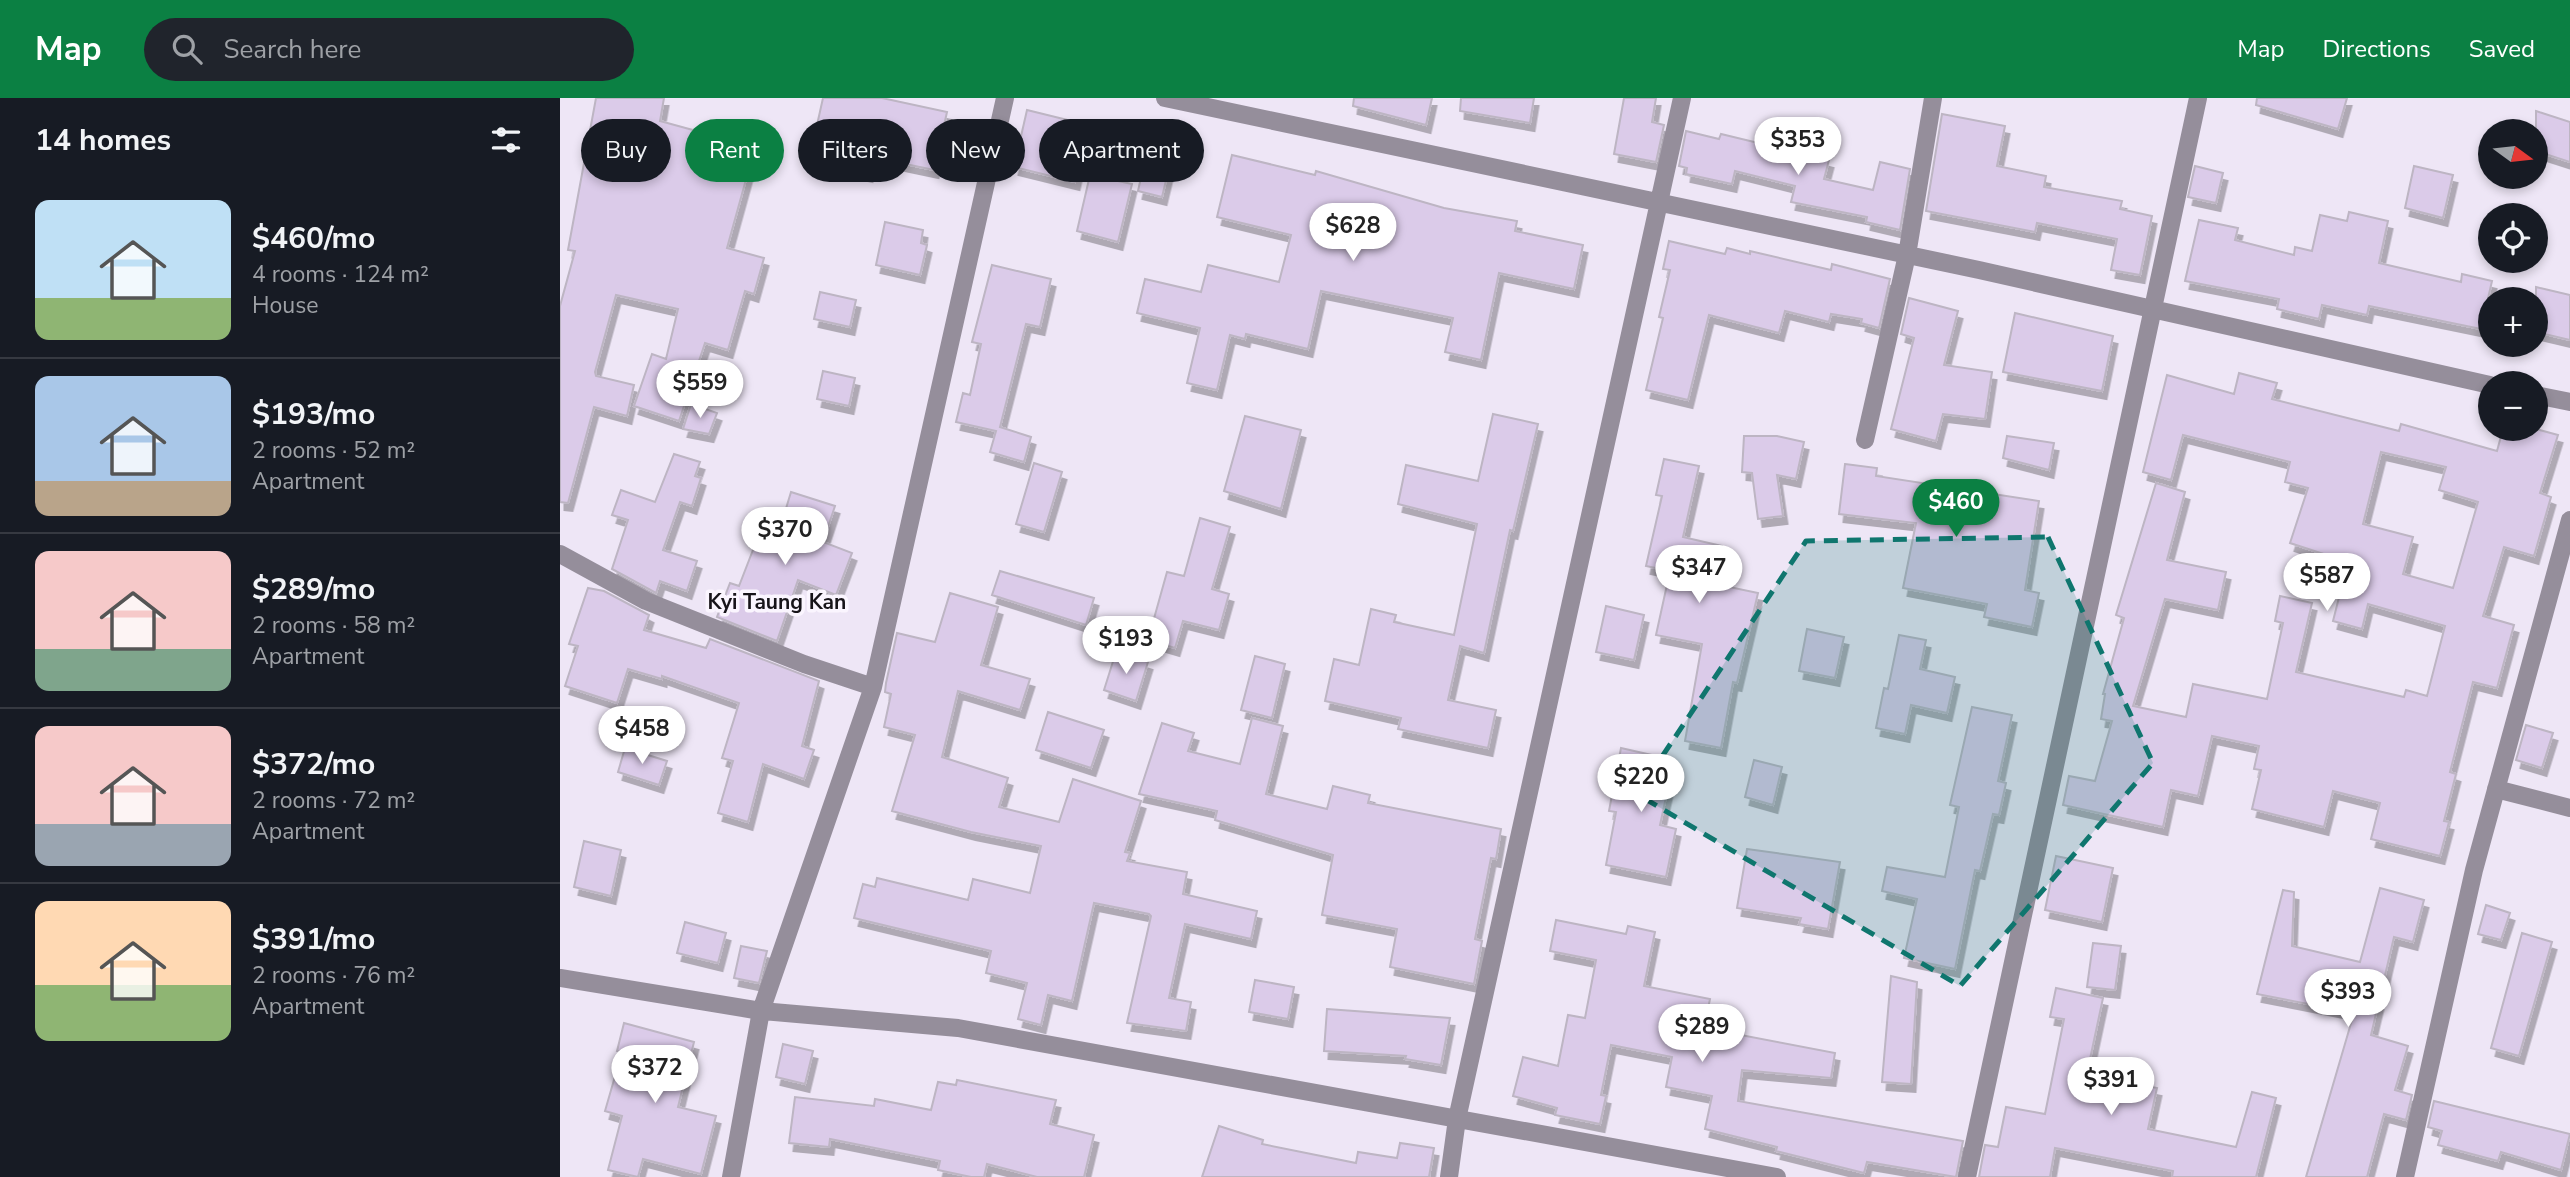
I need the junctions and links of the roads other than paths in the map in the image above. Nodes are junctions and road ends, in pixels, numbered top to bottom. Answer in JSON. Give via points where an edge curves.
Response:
{"nodes":[{"id":1,"x":1005,"y":98,"type":"edge"},
{"id":2,"x":1165,"y":98,"type":"edge"},
{"id":3,"x":1682,"y":98,"type":"edge"},
{"id":4,"x":1933,"y":98,"type":"edge"},
{"id":5,"x":2198,"y":98,"type":"edge"},
{"id":6,"x":1659,"y":203,"type":"junction"},
{"id":7,"x":1907,"y":255,"type":"junction"},
{"id":8,"x":2153,"y":310,"type":"junction"},
{"id":9,"x":2478,"y":382,"type":"edge"},
{"id":10,"x":2548,"y":397,"type":"edge"},
{"id":11,"x":2570,"y":402,"type":"edge"},
{"id":12,"x":1865,"y":440,"type":"dead end"},
{"id":13,"x":2570,"y":520,"type":"edge"},
{"id":14,"x":560,"y":554,"type":"edge"},
{"id":15,"x":873,"y":687,"type":"junction"},
{"id":16,"x":2496,"y":789,"type":"junction"},
{"id":17,"x":2570,"y":808,"type":"edge"},
{"id":18,"x":560,"y":978,"type":"edge"},
{"id":19,"x":761,"y":1011,"type":"junction"},
{"id":20,"x":1457,"y":1119,"type":"junction"},
{"id":21,"x":731,"y":1177,"type":"edge"},
{"id":22,"x":1449,"y":1177,"type":"edge"},
{"id":23,"x":1777,"y":1177,"type":"edge"},
{"id":24,"x":1967,"y":1177,"type":"edge"},
{"id":25,"x":2404,"y":1177,"type":"edge"}],
"edges":[{"from":1,"to":15,"type":"street"},
{"from":2,"to":6,"type":"street"},
{"from":3,"to":6,"type":"street"},
{"from":4,"to":7,"type":"street"},
{"from":5,"to":8,"type":"street"},
{"from":6,"to":7,"type":"street"},
{"from":6,"to":20,"type":"street"},
{"from":7,"to":8,"type":"street"},
{"from":7,"to":12,"type":"street"},
{"from":8,"to":9,"type":"street"},
{"from":8,"to":24,"type":"street"},
{"from":10,"to":11,"type":"street"},
{"from":13,"to":16,"type":"street"},
{"from":14,"to":15,"type":"street","via":[[646,601]]},
{"from":15,"to":19,"type":"street"},
{"from":16,"to":17,"type":"street"},
{"from":16,"to":25,"type":"street"},
{"from":18,"to":19,"type":"street"},
{"from":19,"to":20,"type":"street","via":[[958,1028]]},
{"from":19,"to":21,"type":"street"},
{"from":20,"to":22,"type":"street"},
{"from":20,"to":23,"type":"street"}]}
